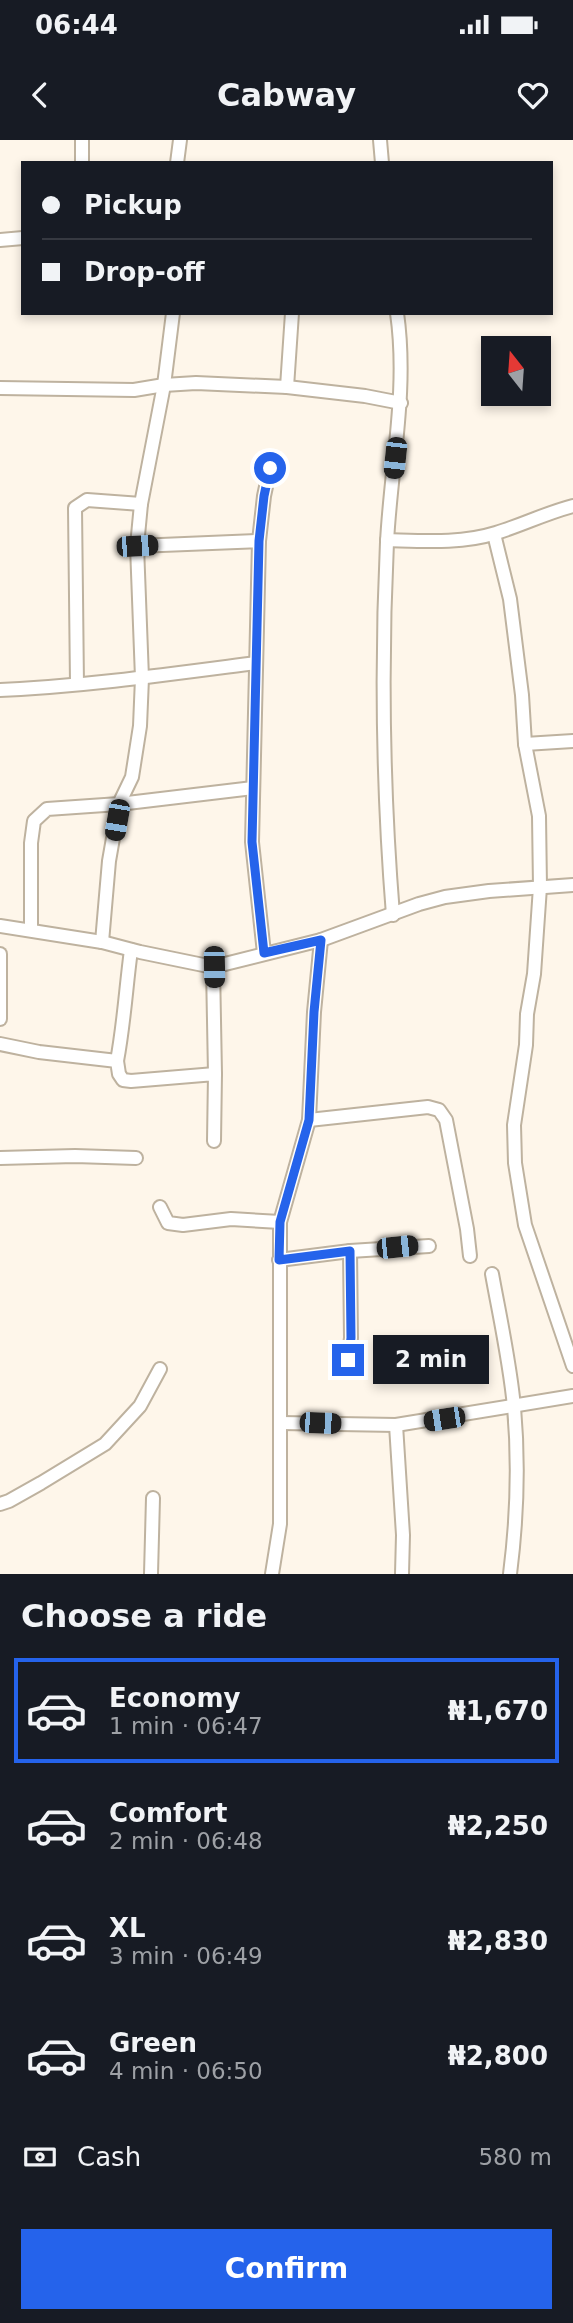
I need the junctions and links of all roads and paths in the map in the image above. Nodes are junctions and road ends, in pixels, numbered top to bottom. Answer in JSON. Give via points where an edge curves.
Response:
{"nodes":[{"id":1,"x":82,"y":140,"type":"edge"},
{"id":2,"x":180,"y":140,"type":"edge"},
{"id":3,"x":380,"y":140,"type":"edge"},
{"id":4,"x":82,"y":161,"type":"edge"},
{"id":5,"x":177,"y":161,"type":"edge"},
{"id":6,"x":382,"y":161,"type":"edge"},
{"id":7,"x":21,"y":238,"type":"edge"},
{"id":8,"x":0,"y":240,"type":"edge"},
{"id":9,"x":173,"y":315,"type":"edge"},
{"id":10,"x":292,"y":315,"type":"edge"},
{"id":11,"x":397,"y":315,"type":"edge"},
{"id":12,"x":164,"y":385,"type":"junction"},
{"id":13,"x":287,"y":387,"type":"junction"},
{"id":14,"x":0,"y":388,"type":"edge"},
{"id":15,"x":401,"y":403,"type":"junction"},
{"id":16,"x":270,"y":468,"type":"dead end"},
{"id":17,"x":141,"y":504,"type":"junction"},
{"id":18,"x":573,"y":506,"type":"edge"},
{"id":19,"x":494,"y":534,"type":"junction"},
{"id":20,"x":387,"y":540,"type":"junction"},
{"id":21,"x":259,"y":541,"type":"junction"},
{"id":22,"x":137,"y":546,"type":"junction"},
{"id":23,"x":256,"y":663,"type":"junction"},
{"id":24,"x":142,"y":678,"type":"junction"},
{"id":25,"x":77,"y":684,"type":"junction"},
{"id":26,"x":0,"y":690,"type":"edge"},
{"id":27,"x":573,"y":741,"type":"edge"},
{"id":28,"x":525,"y":744,"type":"junction"},
{"id":29,"x":253,"y":788,"type":"junction"},
{"id":30,"x":119,"y":804,"type":"junction"},
{"id":31,"x":573,"y":886,"type":"edge"},
{"id":32,"x":540,"y":887,"type":"junction"},
{"id":33,"x":393,"y":915,"type":"junction"},
{"id":34,"x":0,"y":926,"type":"edge"},
{"id":35,"x":31,"y":930,"type":"junction"},
{"id":36,"x":321,"y":940,"type":"junction"},
{"id":37,"x":102,"y":942,"type":"junction"},
{"id":38,"x":131,"y":950,"type":"junction"},
{"id":39,"x":264,"y":953,"type":"junction"},
{"id":40,"x":0,"y":954,"type":"edge"},
{"id":41,"x":214,"y":967,"type":"junction"},
{"id":42,"x":0,"y":1019,"type":"edge"},
{"id":43,"x":0,"y":1044,"type":"edge"},
{"id":44,"x":117,"y":1061,"type":"junction"},
{"id":45,"x":215,"y":1074,"type":"junction"},
{"id":46,"x":309,"y":1120,"type":"junction"},
{"id":47,"x":214,"y":1141,"type":"dead end"},
{"id":48,"x":0,"y":1158,"type":"edge"},
{"id":49,"x":136,"y":1158,"type":"dead end"},
{"id":50,"x":160,"y":1207,"type":"dead end"},
{"id":51,"x":280,"y":1222,"type":"junction"},
{"id":52,"x":429,"y":1245,"type":"dead end"},
{"id":53,"x":350,"y":1251,"type":"junction"},
{"id":54,"x":470,"y":1256,"type":"dead end"},
{"id":55,"x":279,"y":1260,"type":"junction"},
{"id":56,"x":492,"y":1274,"type":"dead end"},
{"id":57,"x":348,"y":1360,"type":"dead end"},
{"id":58,"x":573,"y":1366,"type":"edge"},
{"id":59,"x":159,"y":1369,"type":"dead end"},
{"id":60,"x":573,"y":1396,"type":"edge"},
{"id":61,"x":514,"y":1406,"type":"junction"},
{"id":62,"x":281,"y":1423,"type":"junction"},
{"id":63,"x":397,"y":1425,"type":"junction"},
{"id":64,"x":152,"y":1498,"type":"dead end"},
{"id":65,"x":0,"y":1504,"type":"edge"},
{"id":66,"x":151,"y":1574,"type":"edge"},
{"id":67,"x":272,"y":1574,"type":"edge"},
{"id":68,"x":402,"y":1574,"type":"edge"},
{"id":69,"x":510,"y":1574,"type":"edge"}],
"edges":[{"from":1,"to":4,"type":"street"},
{"from":2,"to":5,"type":"street"},
{"from":3,"to":6,"type":"street"},
{"from":7,"to":8,"type":"street"},
{"from":9,"to":12,"type":"street"},
{"from":10,"to":13,"type":"street"},
{"from":11,"to":15,"type":"street"},
{"from":12,"to":13,"type":"street"},
{"from":12,"to":14,"type":"street","via":[[134,390]]},
{"from":12,"to":17,"type":"street"},
{"from":13,"to":15,"type":"street"},
{"from":15,"to":20,"type":"street"},
{"from":16,"to":21,"type":"street"},
{"from":17,"to":22,"type":"street"},
{"from":17,"to":25,"type":"street","via":[[87,499],[75,508]]},
{"from":18,"to":19,"type":"street"},
{"from":19,"to":20,"type":"street","via":[[449,541]]},
{"from":19,"to":28,"type":"street","via":[[510,599]]},
{"from":20,"to":33,"type":"street","via":[[383,702]]},
{"from":21,"to":22,"type":"street"},
{"from":21,"to":23,"type":"street"},
{"from":22,"to":24,"type":"street"},
{"from":23,"to":24,"type":"street"},
{"from":23,"to":29,"type":"street"},
{"from":24,"to":25,"type":"street"},
{"from":24,"to":30,"type":"street","via":[[132,777]]},
{"from":25,"to":26,"type":"street"},
{"from":27,"to":28,"type":"street"},
{"from":28,"to":32,"type":"street","via":[[539,816]]},
{"from":29,"to":30,"type":"street"},
{"from":29,"to":39,"type":"street","via":[[252,842]]},
{"from":30,"to":35,"type":"street","via":[[47,809],[34,821]]},
{"from":30,"to":37,"type":"street"},
{"from":31,"to":32,"type":"street"},
{"from":32,"to":33,"type":"street","via":[[444,897]]},
{"from":32,"to":58,"type":"street","via":[[514,1125],[515,1163],[525,1225]]},
{"from":33,"to":36,"type":"street"},
{"from":34,"to":35,"type":"street"},
{"from":35,"to":37,"type":"street"},
{"from":36,"to":39,"type":"street"},
{"from":36,"to":46,"type":"street"},
{"from":37,"to":38,"type":"street"},
{"from":38,"to":41,"type":"street"},
{"from":38,"to":44,"type":"street"},
{"from":39,"to":41,"type":"street"},
{"from":40,"to":42,"type":"street"},
{"from":41,"to":45,"type":"street"},
{"from":43,"to":44,"type":"street"},
{"from":44,"to":45,"type":"street","via":[[123,1080]]},
{"from":45,"to":47,"type":"street"},
{"from":46,"to":51,"type":"street"},
{"from":46,"to":54,"type":"street","via":[[428,1107],[439,1110],[446,1120]]},
{"from":48,"to":49,"type":"street"},
{"from":50,"to":51,"type":"street","via":[[167,1223],[183,1226],[231,1219]]},
{"from":51,"to":55,"type":"street"},
{"from":52,"to":53,"type":"street"},
{"from":53,"to":55,"type":"street"},
{"from":53,"to":57,"type":"street"},
{"from":55,"to":62,"type":"street"},
{"from":56,"to":61,"type":"street"},
{"from":59,"to":65,"type":"street","via":[[140,1406],[105,1444]]},
{"from":60,"to":61,"type":"street"},
{"from":61,"to":63,"type":"street"},
{"from":61,"to":69,"type":"street","via":[[517,1484]]},
{"from":62,"to":63,"type":"street"},
{"from":62,"to":67,"type":"street","via":[[280,1524]]},
{"from":63,"to":68,"type":"street"},
{"from":64,"to":66,"type":"street"}]}
